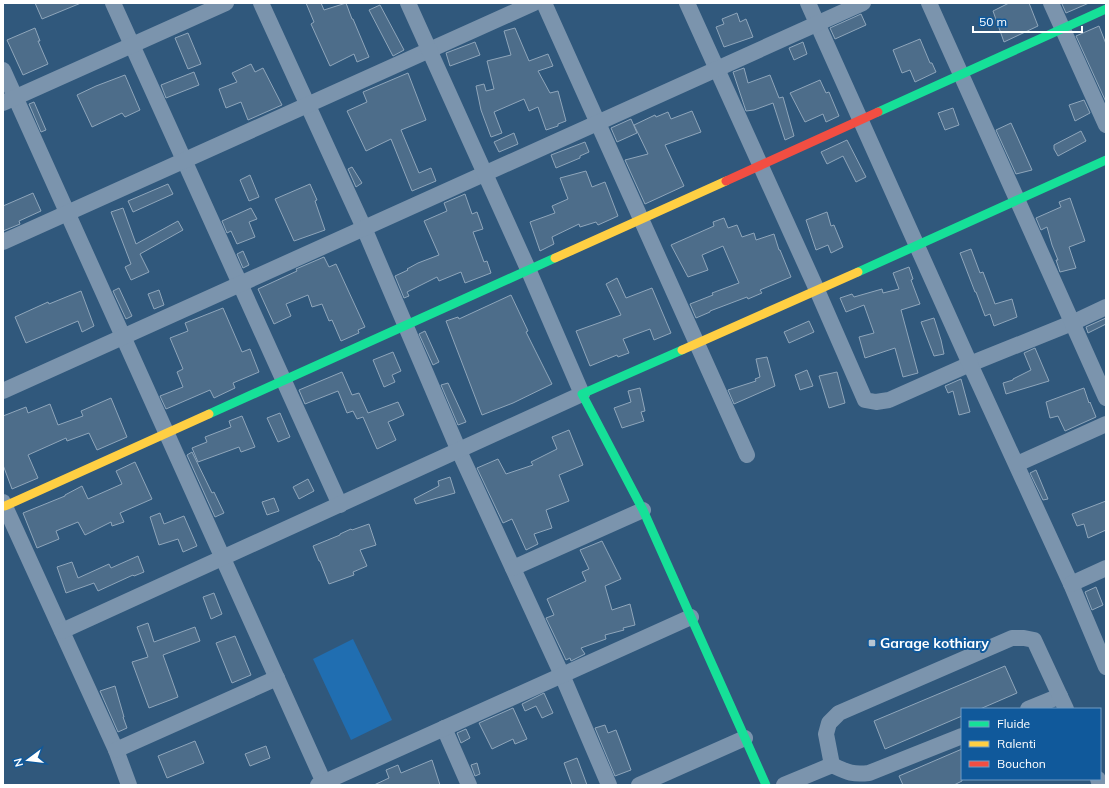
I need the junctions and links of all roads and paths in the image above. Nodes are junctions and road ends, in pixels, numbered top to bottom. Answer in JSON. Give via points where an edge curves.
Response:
{"nodes":[{"id":1,"x":113,"y":3,"type":"edge"},
{"id":2,"x":226,"y":3,"type":"edge"},
{"id":3,"x":261,"y":3,"type":"edge"},
{"id":4,"x":408,"y":3,"type":"edge"},
{"id":5,"x":534,"y":3,"type":"edge"},
{"id":6,"x":544,"y":3,"type":"edge"},
{"id":7,"x":688,"y":3,"type":"edge"},
{"id":8,"x":808,"y":3,"type":"edge"},
{"id":9,"x":863,"y":3,"type":"edge"},
{"id":10,"x":929,"y":3,"type":"edge"},
{"id":11,"x":1051,"y":3,"type":"edge"},
{"id":12,"x":1106,"y":9,"type":"edge"},
{"id":13,"x":817,"y":24,"type":"junction"},
{"id":14,"x":1062,"y":28,"type":"junction"},
{"id":15,"x":132,"y":45,"type":"junction"},
{"id":16,"x":429,"y":50,"type":"junction"},
{"id":17,"x":717,"y":69,"type":"junction"},
{"id":18,"x":3,"y":70,"type":"edge"},
{"id":19,"x":961,"y":74,"type":"junction"},
{"id":20,"x":9,"y":101,"type":"edge"},
{"id":21,"x":308,"y":105,"type":"junction"},
{"id":22,"x":861,"y":119,"type":"junction"},
{"id":23,"x":598,"y":123,"type":"junction"},
{"id":24,"x":1106,"y":125,"type":"edge"},
{"id":25,"x":184,"y":160,"type":"junction"},
{"id":26,"x":1106,"y":160,"type":"edge"},
{"id":27,"x":760,"y":165,"type":"junction"},
{"id":28,"x":484,"y":174,"type":"junction"},
{"id":29,"x":1017,"y":200,"type":"junction"},
{"id":30,"x":68,"y":213,"type":"junction"},
{"id":31,"x":640,"y":219,"type":"junction"},
{"id":32,"x":364,"y":228,"type":"junction"},
{"id":33,"x":3,"y":242,"type":"edge"},
{"id":34,"x":918,"y":245,"type":"junction"},
{"id":35,"x":528,"y":270,"type":"junction"},
{"id":36,"x":240,"y":283,"type":"junction"},
{"id":37,"x":817,"y":290,"type":"junction"},
{"id":38,"x":1106,"y":307,"type":"edge"},
{"id":39,"x":1072,"y":323,"type":"junction"},
{"id":40,"x":405,"y":325,"type":"junction"},
{"id":41,"x":123,"y":337,"type":"junction"},
{"id":42,"x":697,"y":344,"type":"junction"},
{"id":43,"x":970,"y":364,"type":"junction"},
{"id":44,"x":283,"y":379,"type":"junction"},
{"id":45,"x":3,"y":391,"type":"edge"},
{"id":46,"x":582,"y":394,"type":"junction"},
{"id":47,"x":1106,"y":398,"type":"edge"},
{"id":48,"x":1106,"y":424,"type":"edge"},
{"id":49,"x":166,"y":432,"type":"junction"},
{"id":50,"x":459,"y":451,"type":"junction"},
{"id":51,"x":746,"y":455,"type":"dead end"},
{"id":52,"x":1017,"y":464,"type":"junction"},
{"id":53,"x":4,"y":504,"type":"edge"},
{"id":54,"x":340,"y":505,"type":"junction"},
{"id":55,"x":643,"y":510,"type":"junction"},
{"id":56,"x":223,"y":558,"type":"junction"},
{"id":57,"x":513,"y":568,"type":"junction"},
{"id":58,"x":1106,"y":568,"type":"edge"},
{"id":59,"x":1071,"y":584,"type":"junction"},
{"id":60,"x":691,"y":616,"type":"junction"},
{"id":61,"x":62,"y":631,"type":"junction"},
{"id":62,"x":1106,"y":667,"type":"edge"},
{"id":63,"x":562,"y":675,"type":"junction"},
{"id":64,"x":277,"y":678,"type":"junction"},
{"id":65,"x":1063,"y":703,"type":"edge"},
{"id":66,"x":1034,"y":708,"type":"edge"},
{"id":67,"x":444,"y":728,"type":"junction"},
{"id":68,"x":961,"y":736,"type":"edge"},
{"id":69,"x":745,"y":738,"type":"junction"},
{"id":70,"x":116,"y":750,"type":"junction"},
{"id":71,"x":832,"y":765,"type":"junction"},
{"id":72,"x":322,"y":784,"type":"edge"},
{"id":73,"x":129,"y":785,"type":"edge"},
{"id":74,"x":470,"y":785,"type":"edge"},
{"id":75,"x":609,"y":785,"type":"edge"},
{"id":76,"x":638,"y":785,"type":"edge"},
{"id":77,"x":766,"y":785,"type":"edge"},
{"id":78,"x":784,"y":785,"type":"edge"}],
"edges":[{"from":1,"to":15,"type":"street"},
{"from":2,"to":15,"type":"street"},
{"from":3,"to":21,"type":"street"},
{"from":4,"to":16,"type":"street"},
{"from":5,"to":16,"type":"street"},
{"from":6,"to":23,"type":"street"},
{"from":7,"to":17,"type":"street"},
{"from":8,"to":13,"type":"street"},
{"from":9,"to":13,"type":"street"},
{"from":10,"to":19,"type":"street"},
{"from":11,"to":14,"type":"street"},
{"from":12,"to":14,"type":"street"},
{"from":13,"to":17,"type":"street"},
{"from":13,"to":22,"type":"street"},
{"from":14,"to":19,"type":"street"},
{"from":14,"to":24,"type":"street"},
{"from":15,"to":20,"type":"street"},
{"from":15,"to":25,"type":"street"},
{"from":16,"to":21,"type":"street"},
{"from":16,"to":28,"type":"street"},
{"from":17,"to":23,"type":"street"},
{"from":17,"to":27,"type":"street"},
{"from":18,"to":20,"type":"street"},
{"from":19,"to":22,"type":"street"},
{"from":19,"to":29,"type":"street"},
{"from":20,"to":30,"type":"street"},
{"from":21,"to":25,"type":"street"},
{"from":21,"to":32,"type":"street"},
{"from":22,"to":27,"type":"street"},
{"from":22,"to":34,"type":"street"},
{"from":23,"to":28,"type":"street"},
{"from":23,"to":31,"type":"street"},
{"from":25,"to":30,"type":"street"},
{"from":25,"to":36,"type":"street"},
{"from":26,"to":29,"type":"street"},
{"from":27,"to":31,"type":"street"},
{"from":27,"to":37,"type":"street"},
{"from":28,"to":32,"type":"street"},
{"from":28,"to":35,"type":"street"},
{"from":29,"to":34,"type":"street"},
{"from":29,"to":39,"type":"street"},
{"from":30,"to":33,"type":"street"},
{"from":30,"to":41,"type":"street"},
{"from":31,"to":35,"type":"street"},
{"from":31,"to":42,"type":"street"},
{"from":32,"to":36,"type":"street"},
{"from":32,"to":40,"type":"street"},
{"from":34,"to":37,"type":"street"},
{"from":34,"to":43,"type":"street"},
{"from":35,"to":40,"type":"street"},
{"from":35,"to":46,"type":"street"},
{"from":36,"to":41,"type":"street"},
{"from":36,"to":44,"type":"street"},
{"from":37,"to":42,"type":"street"},
{"from":37,"to":43,"type":"street","via":[[865,400],[889,400]]},
{"from":38,"to":39,"type":"street"},
{"from":39,"to":43,"type":"street"},
{"from":39,"to":47,"type":"street"},
{"from":40,"to":44,"type":"street"},
{"from":40,"to":50,"type":"street"},
{"from":41,"to":45,"type":"street"},
{"from":41,"to":49,"type":"street"},
{"from":42,"to":46,"type":"street"},
{"from":42,"to":51,"type":"street"},
{"from":43,"to":52,"type":"street"},
{"from":44,"to":49,"type":"street"},
{"from":44,"to":54,"type":"street"},
{"from":46,"to":50,"type":"street"},
{"from":46,"to":55,"type":"street"},
{"from":48,"to":52,"type":"street"},
{"from":49,"to":53,"type":"street"},
{"from":49,"to":56,"type":"street"},
{"from":50,"to":54,"type":"street"},
{"from":50,"to":57,"type":"street"},
{"from":52,"to":59,"type":"street"},
{"from":53,"to":61,"type":"street"},
{"from":54,"to":56,"type":"street"},
{"from":55,"to":57,"type":"street"},
{"from":55,"to":60,"type":"street"},
{"from":56,"to":61,"type":"street"},
{"from":56,"to":64,"type":"street"},
{"from":57,"to":63,"type":"street"},
{"from":58,"to":59,"type":"street"},
{"from":59,"to":62,"type":"street"},
{"from":60,"to":63,"type":"street"},
{"from":60,"to":69,"type":"street"},
{"from":61,"to":70,"type":"street"},
{"from":63,"to":67,"type":"street"},
{"from":63,"to":75,"type":"street"},
{"from":64,"to":70,"type":"street"},
{"from":64,"to":72,"type":"street"},
{"from":65,"to":66,"type":"street"},
{"from":65,"to":71,"type":"street","via":[[1034,640],[1012,638],[839,713],[829,723],[826,734]]},
{"from":67,"to":72,"type":"street"},
{"from":67,"to":74,"type":"street"},
{"from":68,"to":71,"type":"street","via":[[869,773],[846,772]]},
{"from":69,"to":76,"type":"street"},
{"from":69,"to":77,"type":"street"},
{"from":70,"to":73,"type":"street"},
{"from":71,"to":78,"type":"street"}]}
